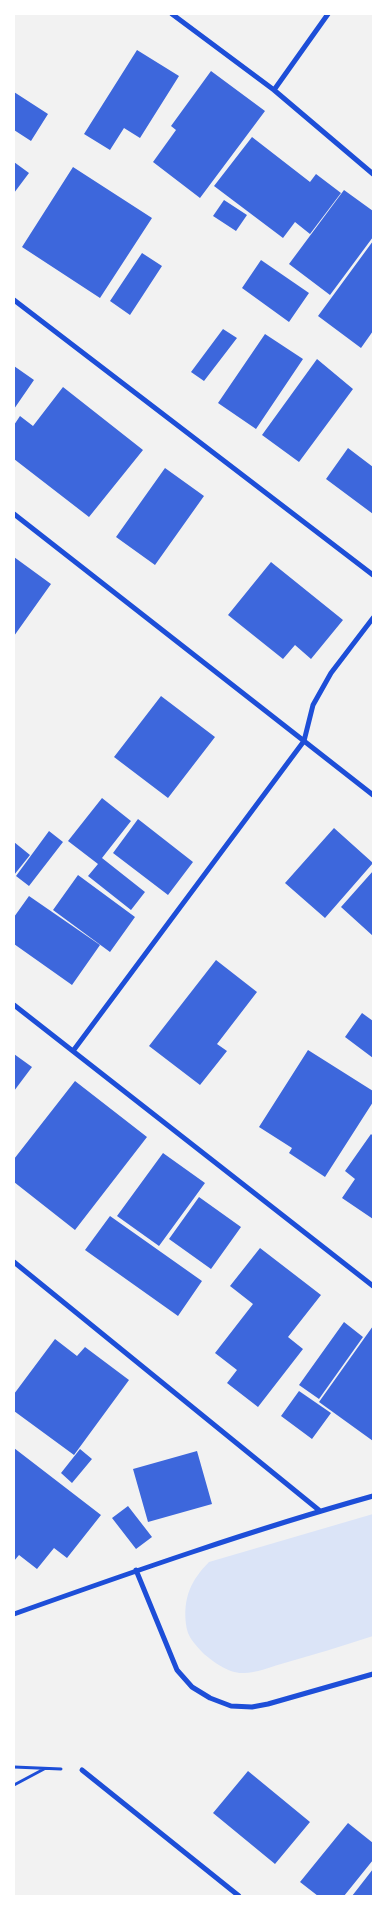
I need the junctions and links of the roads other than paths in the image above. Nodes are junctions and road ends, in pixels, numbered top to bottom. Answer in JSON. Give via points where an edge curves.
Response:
{"nodes":[{"id":1,"x":172,"y":14,"type":"edge"},
{"id":2,"x":328,"y":14,"type":"edge"},
{"id":3,"x":274,"y":90,"type":"junction"},
{"id":4,"x":373,"y":174,"type":"edge"},
{"id":5,"x":14,"y":300,"type":"edge"},
{"id":6,"x":14,"y":514,"type":"edge"},
{"id":7,"x":373,"y":575,"type":"edge"},
{"id":8,"x":373,"y":618,"type":"edge"},
{"id":9,"x":304,"y":742,"type":"junction"},
{"id":10,"x":373,"y":795,"type":"edge"},
{"id":11,"x":14,"y":1005,"type":"edge"},
{"id":12,"x":72,"y":1051,"type":"junction"},
{"id":13,"x":14,"y":1262,"type":"edge"},
{"id":14,"x":373,"y":1286,"type":"edge"},
{"id":15,"x":373,"y":1496,"type":"edge"},
{"id":16,"x":320,"y":1511,"type":"junction"},
{"id":17,"x":136,"y":1570,"type":"junction"},
{"id":18,"x":14,"y":1614,"type":"edge"},
{"id":19,"x":373,"y":1674,"type":"edge"},
{"id":20,"x":82,"y":1770,"type":"road end"},
{"id":21,"x":238,"y":1896,"type":"edge"}],
"edges":[{"from":1,"to":3,"type":"street"},
{"from":2,"to":3,"type":"street"},
{"from":3,"to":4,"type":"street"},
{"from":5,"to":7,"type":"street"},
{"from":6,"to":9,"type":"street"},
{"from":8,"to":9,"type":"street","via":[[331,674],[313,705]]},
{"from":9,"to":10,"type":"street"},
{"from":9,"to":12,"type":"street"},
{"from":11,"to":12,"type":"street"},
{"from":12,"to":14,"type":"street"},
{"from":13,"to":16,"type":"street"},
{"from":15,"to":16,"type":"street"},
{"from":16,"to":17,"type":"street"},
{"from":17,"to":18,"type":"street"},
{"from":17,"to":19,"type":"street","via":[[177,1670],[192,1687],[210,1698],[231,1706],[252,1707]]},
{"from":20,"to":21,"type":"street"}]}
